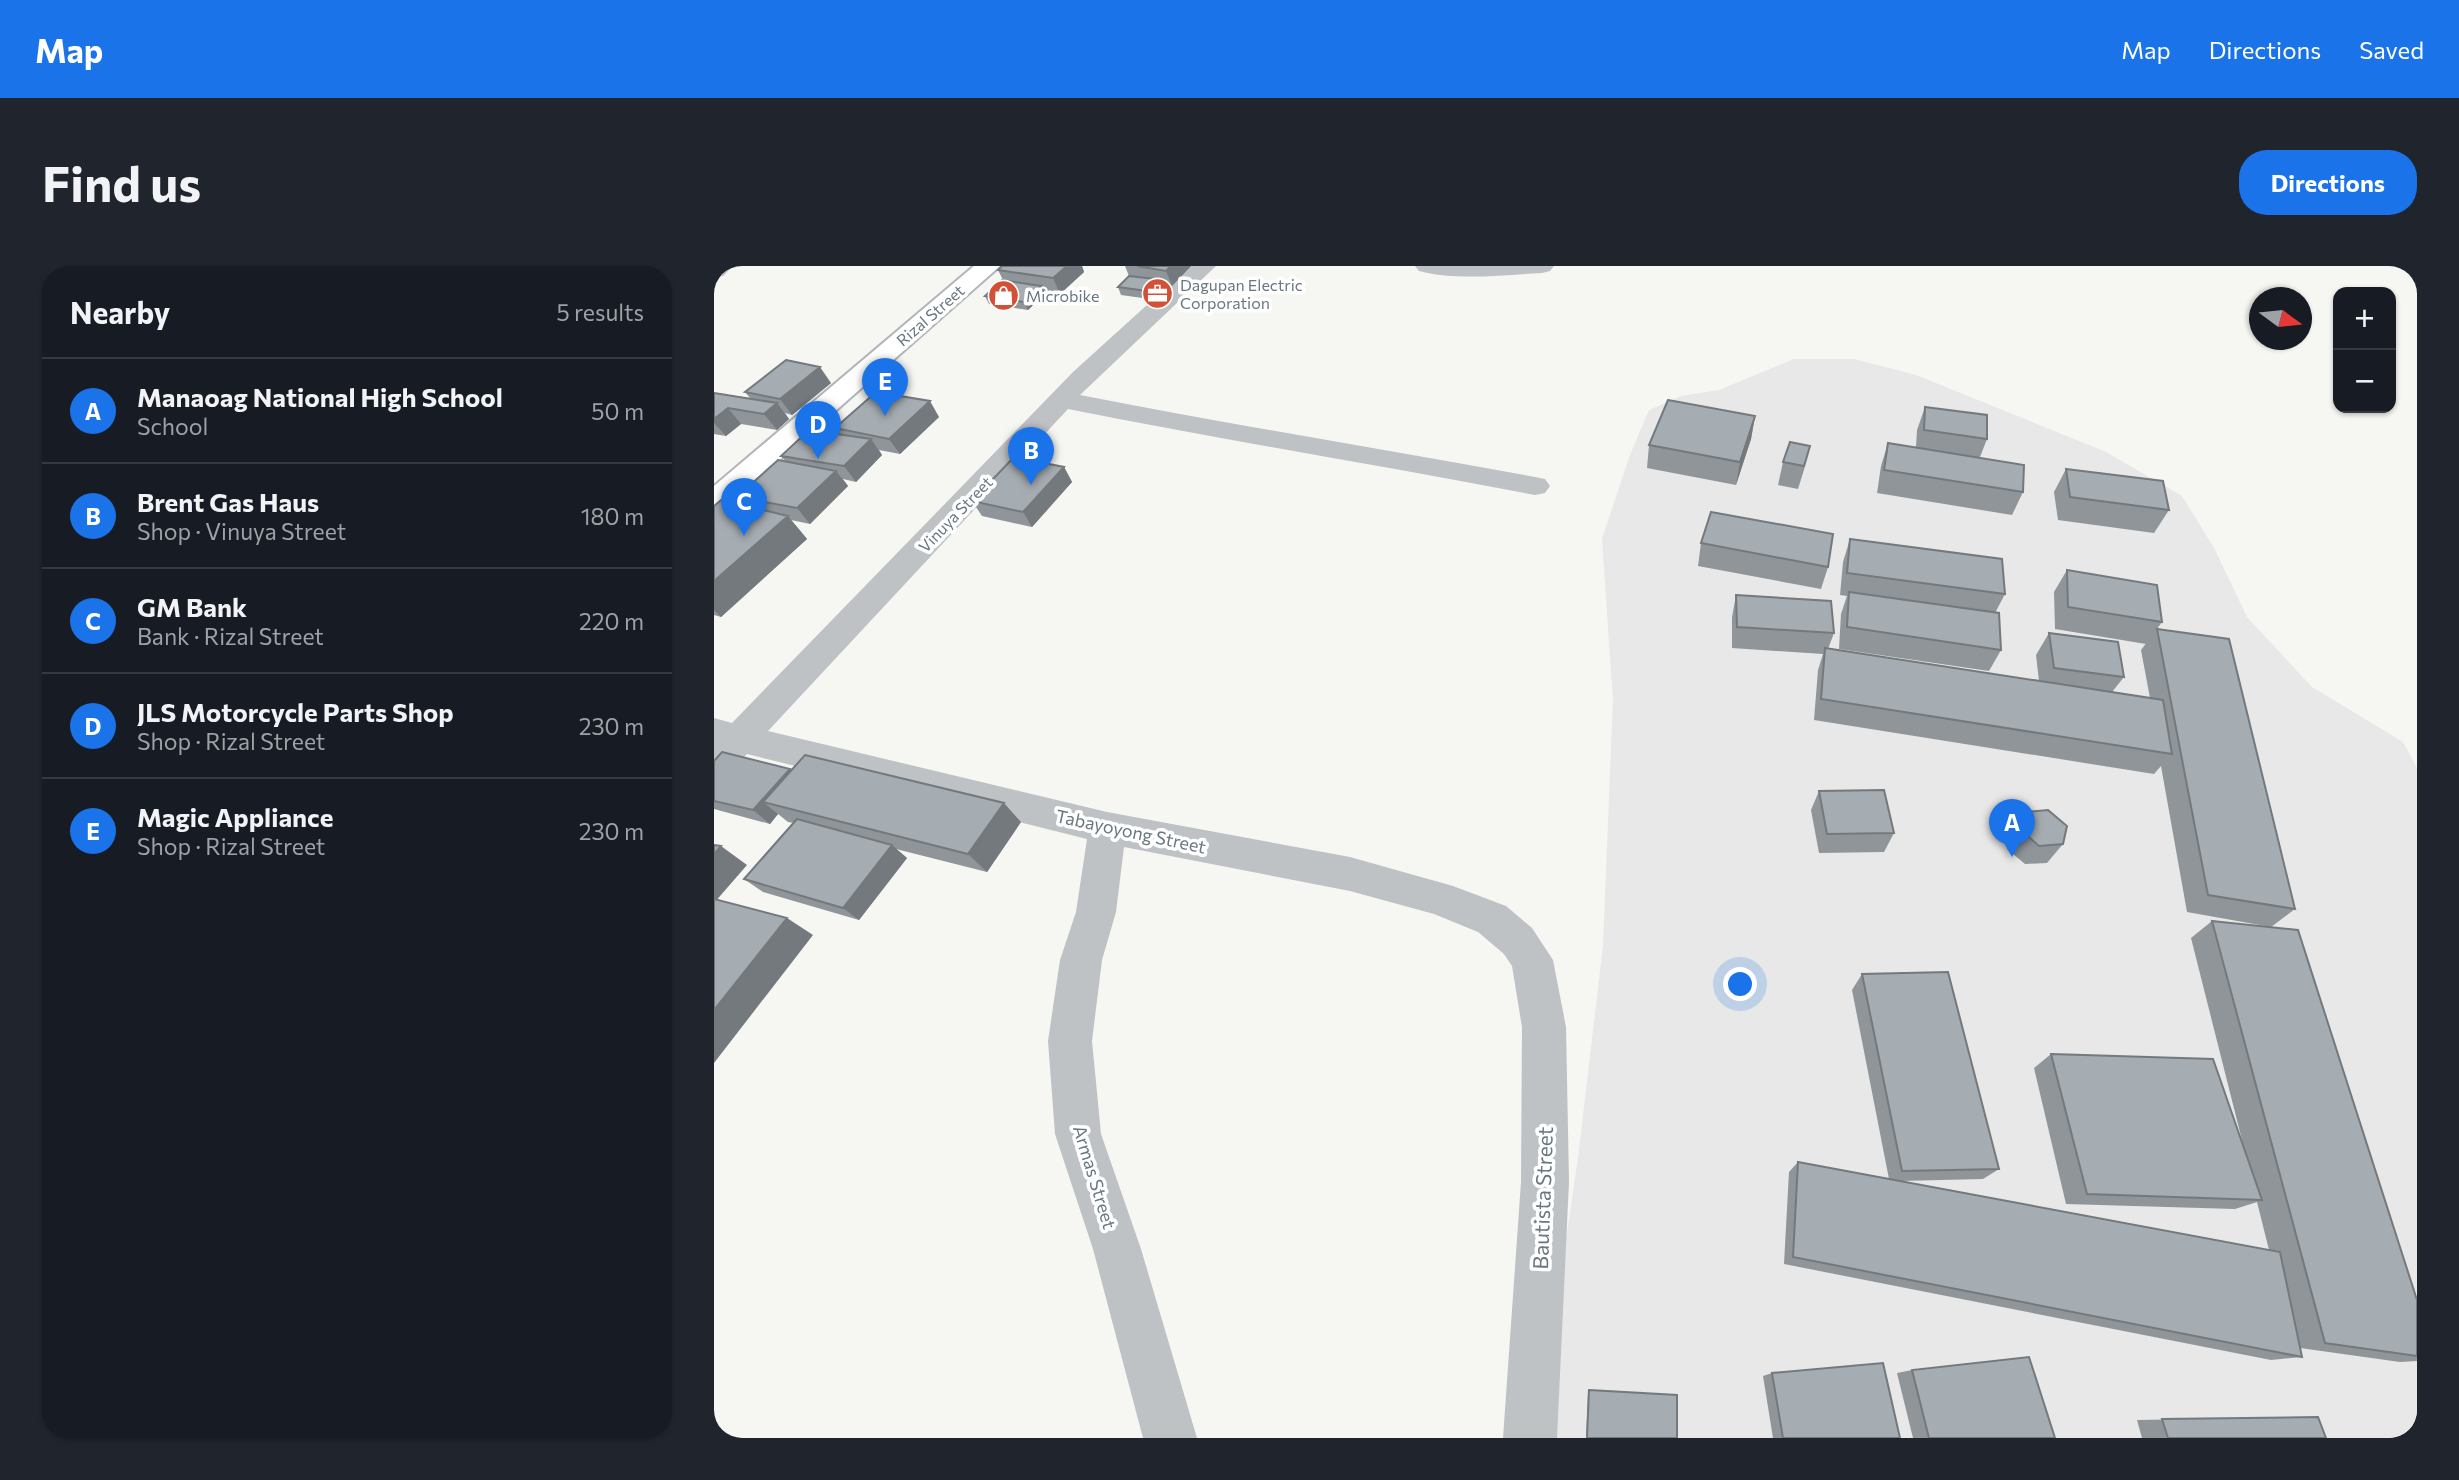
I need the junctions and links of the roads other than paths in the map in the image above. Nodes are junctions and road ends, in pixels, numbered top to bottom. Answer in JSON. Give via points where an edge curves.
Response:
{"nodes":[{"id":1,"x":988,"y":266,"type":"edge"},
{"id":2,"x":1204,"y":266,"type":"edge"},
{"id":3,"x":1427,"y":266,"type":"edge"},
{"id":4,"x":1542,"y":266,"type":"edge"},
{"id":5,"x":1063,"y":400,"type":"junction"},
{"id":6,"x":1535,"y":486,"type":"dead end"},
{"id":7,"x":714,"y":502,"type":"edge"},
{"id":8,"x":727,"y":735,"type":"edge"},
{"id":9,"x":714,"y":765,"type":"edge"},
{"id":10,"x":1107,"y":828,"type":"junction"},
{"id":11,"x":1532,"y":960,"type":"joint"},
{"id":12,"x":1170,"y":1438,"type":"edge"},
{"id":13,"x":1530,"y":1438,"type":"edge"}],
"edges":[{"from":1,"to":7,"type":"main road","name":"Rizal Street"},
{"from":2,"to":5,"type":"street","name":"Vinuya Street"},
{"from":3,"to":4,"type":"street"},
{"from":5,"to":6,"type":"street"},
{"from":5,"to":8,"type":"street","name":"Vinuya Street"},
{"from":8,"to":9,"type":"street","name":"Vinuya Street"},
{"from":8,"to":10,"type":"street","name":"Tabayoyong Street"},
{"from":10,"to":11,"type":"street","name":"Tabayoyong Street","via":[[1350,874],[1439,898],[1492,919]]},
{"from":10,"to":12,"type":"street","name":"Armas Street","via":[[1096,912],[1081,960],[1070,1041],[1078,1134],[1117,1249]]},
{"from":11,"to":13,"type":"street","name":"Bautista Street","via":[[1544,1027],[1545,1182]]}]}
